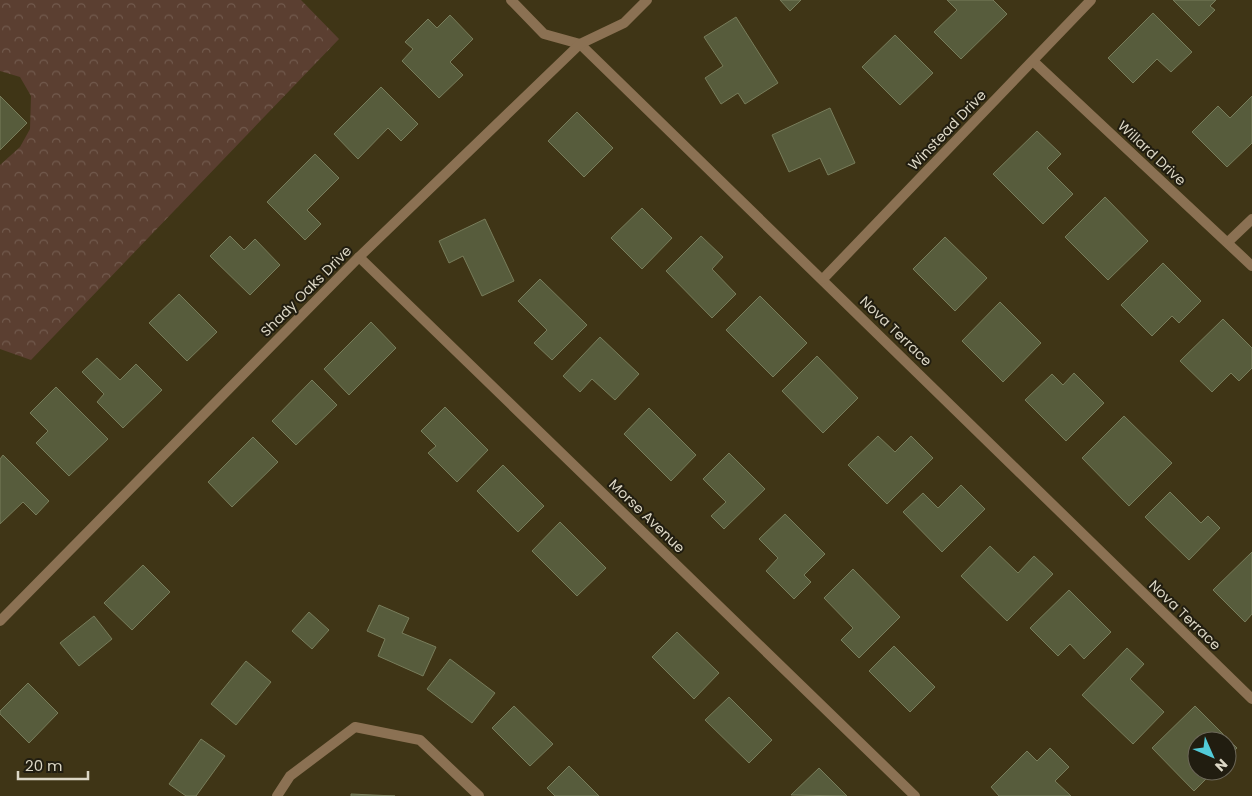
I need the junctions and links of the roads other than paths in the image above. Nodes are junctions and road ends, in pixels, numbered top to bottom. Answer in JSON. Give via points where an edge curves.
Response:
{"nodes":[{"id":1,"x":511,"y":0,"type":"edge"},
{"id":2,"x":647,"y":0,"type":"edge"},
{"id":3,"x":1091,"y":0,"type":"edge"},
{"id":4,"x":580,"y":44,"type":"junction"},
{"id":5,"x":1033,"y":61,"type":"junction"},
{"id":6,"x":1252,"y":219,"type":"edge"},
{"id":7,"x":1228,"y":242,"type":"junction"},
{"id":8,"x":359,"y":257,"type":"junction"},
{"id":9,"x":1252,"y":266,"type":"edge"},
{"id":10,"x":823,"y":279,"type":"junction"},
{"id":11,"x":0,"y":622,"type":"edge"},
{"id":12,"x":1252,"y":699,"type":"edge"},
{"id":13,"x":277,"y":796,"type":"edge"},
{"id":14,"x":479,"y":796,"type":"edge"},
{"id":15,"x":915,"y":796,"type":"edge"}],
"edges":[{"from":1,"to":4,"type":"street","name":"Nova Terrace","via":[[544,34]]},
{"from":2,"to":4,"type":"street","name":"Shady Oaks Drive","via":[[624,23]]},
{"from":3,"to":5,"type":"street","name":"Winstead Drive"},
{"from":4,"to":8,"type":"street","name":"Shady Oaks Drive"},
{"from":4,"to":10,"type":"street","name":"Nova Terrace"},
{"from":5,"to":7,"type":"street","name":"Willard Drive"},
{"from":5,"to":10,"type":"street","name":"Winstead Drive"},
{"from":6,"to":7,"type":"street"},
{"from":7,"to":9,"type":"street","name":"Willard Drive"},
{"from":8,"to":11,"type":"street","name":"Shady Oaks Drive"},
{"from":8,"to":15,"type":"street","name":"Morse Avenue"},
{"from":10,"to":12,"type":"street","name":"Nova Terrace"},
{"from":13,"to":14,"type":"street","via":[[290,776],[355,727],[420,740]]}]}
